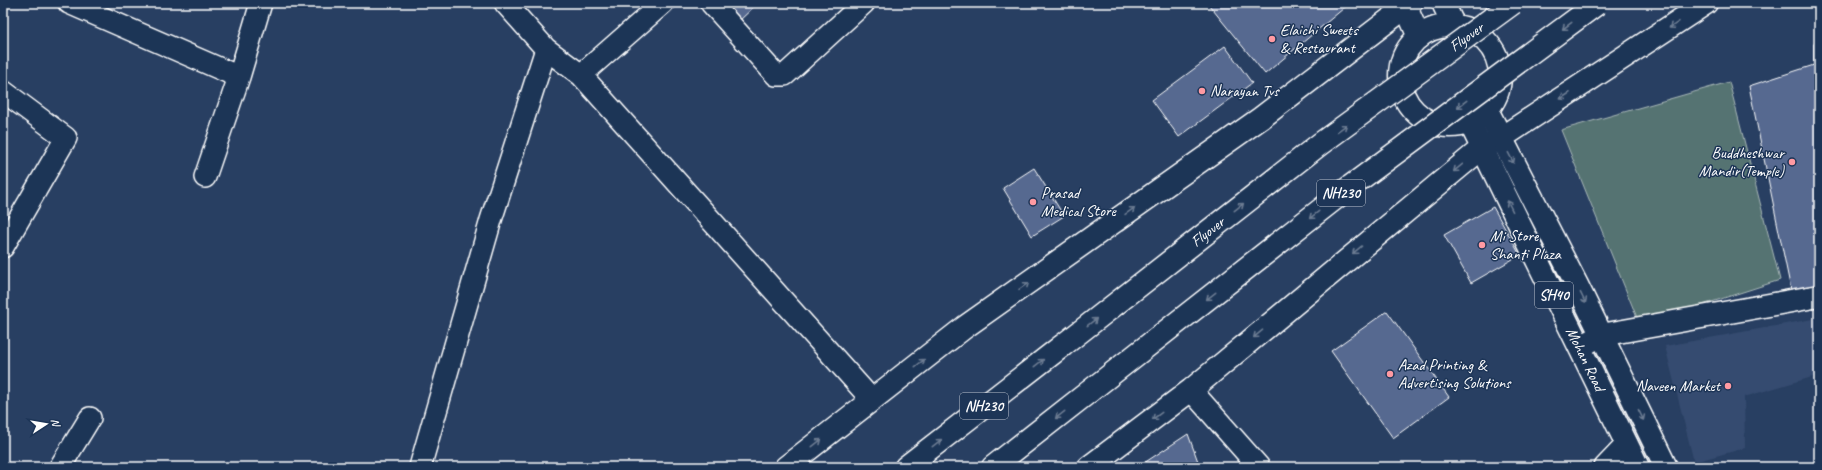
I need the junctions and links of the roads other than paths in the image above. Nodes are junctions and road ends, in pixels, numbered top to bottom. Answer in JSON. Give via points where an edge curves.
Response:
{"nodes":[{"id":1,"x":69,"y":3,"type":"edge"},
{"id":2,"x":261,"y":3,"type":"edge"},
{"id":3,"x":505,"y":3,"type":"edge"},
{"id":4,"x":663,"y":3,"type":"edge"},
{"id":5,"x":711,"y":3,"type":"edge"},
{"id":6,"x":864,"y":3,"type":"edge"},
{"id":7,"x":1443,"y":3,"type":"edge"},
{"id":8,"x":1513,"y":3,"type":"edge"},
{"id":9,"x":1598,"y":3,"type":"edge"},
{"id":10,"x":1706,"y":3,"type":"edge"},
{"id":11,"x":1407,"y":4,"type":"edge"},
{"id":12,"x":1454,"y":26,"type":"junction"},
{"id":13,"x":1419,"y":37,"type":"junction"},
{"id":14,"x":546,"y":49,"type":"junction"},
{"id":15,"x":581,"y":75,"type":"junction"},
{"id":16,"x":239,"y":77,"type":"junction"},
{"id":17,"x":3,"y":91,"type":"edge"},
{"id":18,"x":1487,"y":110,"type":"junction"},
{"id":19,"x":1470,"y":123,"type":"junction"},
{"id":20,"x":1501,"y":138,"type":"junction"},
{"id":21,"x":1482,"y":148,"type":"junction"},
{"id":22,"x":205,"y":177,"type":"dead end"},
{"id":23,"x":3,"y":247,"type":"edge"},
{"id":24,"x":1819,"y":296,"type":"edge"},
{"id":25,"x":1601,"y":335,"type":"junction"},
{"id":26,"x":1580,"y":347,"type":"junction"},
{"id":27,"x":1191,"y":390,"type":"junction"},
{"id":28,"x":872,"y":400,"type":"junction"},
{"id":29,"x":90,"y":418,"type":"dead end"},
{"id":30,"x":1627,"y":444,"type":"junction"},
{"id":31,"x":60,"y":467,"type":"edge"},
{"id":32,"x":420,"y":467,"type":"edge"},
{"id":33,"x":786,"y":467,"type":"edge"},
{"id":34,"x":906,"y":467,"type":"edge"},
{"id":35,"x":993,"y":467,"type":"edge"},
{"id":36,"x":1089,"y":467,"type":"edge"},
{"id":37,"x":1259,"y":467,"type":"edge"},
{"id":38,"x":1605,"y":467,"type":"edge"},
{"id":39,"x":1638,"y":467,"type":"edge"},
{"id":40,"x":1666,"y":467,"type":"edge"}],
"edges":[{"from":1,"to":16,"type":"street"},
{"from":2,"to":16,"type":"street"},
{"from":3,"to":14,"type":"street"},
{"from":4,"to":15,"type":"street"},
{"from":5,"to":6,"type":"street","via":[[776,74],[785,75]]},
{"from":7,"to":12,"type":"main road"},
{"from":34,"to":8,"type":"main road","name":"Flyover","number":"NH230","one_way":true,"bridge":true,"via":[[1320,144]]},
{"from":9,"to":35,"type":"main road","number":"NH230","one_way":true,"bridge":true,"via":[[1351,186]]},
{"from":10,"to":20,"type":"main road","one_way":true},
{"from":11,"to":13,"type":"main road"},
{"from":28,"to":11,"type":"main road","one_way":true,"via":[[965,327],[1261,118]]},
{"from":12,"to":13,"type":"main road","via":[[1431,30]]},
{"from":12,"to":18,"type":"main road","via":[[1469,30],[1490,46],[1497,56],[1500,77],[1497,96]]},
{"from":13,"to":19,"type":"main road","via":[[1404,58],[1401,82],[1404,96],[1415,112],[1431,123],[1448,127]]},
{"from":14,"to":15,"type":"street"},
{"from":14,"to":32,"type":"street","via":[[491,220]]},
{"from":15,"to":28,"type":"street"},
{"from":16,"to":22,"type":"street"},
{"from":17,"to":23,"type":"street","via":[[66,138]]},
{"from":18,"to":19,"type":"main road"},
{"from":18,"to":20,"type":"main road"},
{"from":19,"to":21,"type":"main road","name":"Mohan Road","number":"SH40"},
{"from":20,"to":21,"type":"main road"},
{"from":20,"to":25,"type":"main road","one_way":true},
{"from":26,"to":21,"type":"main road","name":"Mohan Road","number":"SH40","one_way":true},
{"from":21,"to":27,"type":"main road","one_way":true},
{"from":24,"to":25,"type":"main road"},
{"from":25,"to":26,"type":"main road"},
{"from":25,"to":40,"type":"main road","one_way":true},
{"from":26,"to":30,"type":"main road","name":"Mohan Road","number":"SH40"},
{"from":27,"to":36,"type":"main road","one_way":true},
{"from":27,"to":37,"type":"street"},
{"from":33,"to":28,"type":"main road","one_way":true},
{"from":29,"to":31,"type":"street"},
{"from":30,"to":38,"type":"street"},
{"from":30,"to":39,"type":"main road","name":"Mohan Road","number":"SH40"}]}
